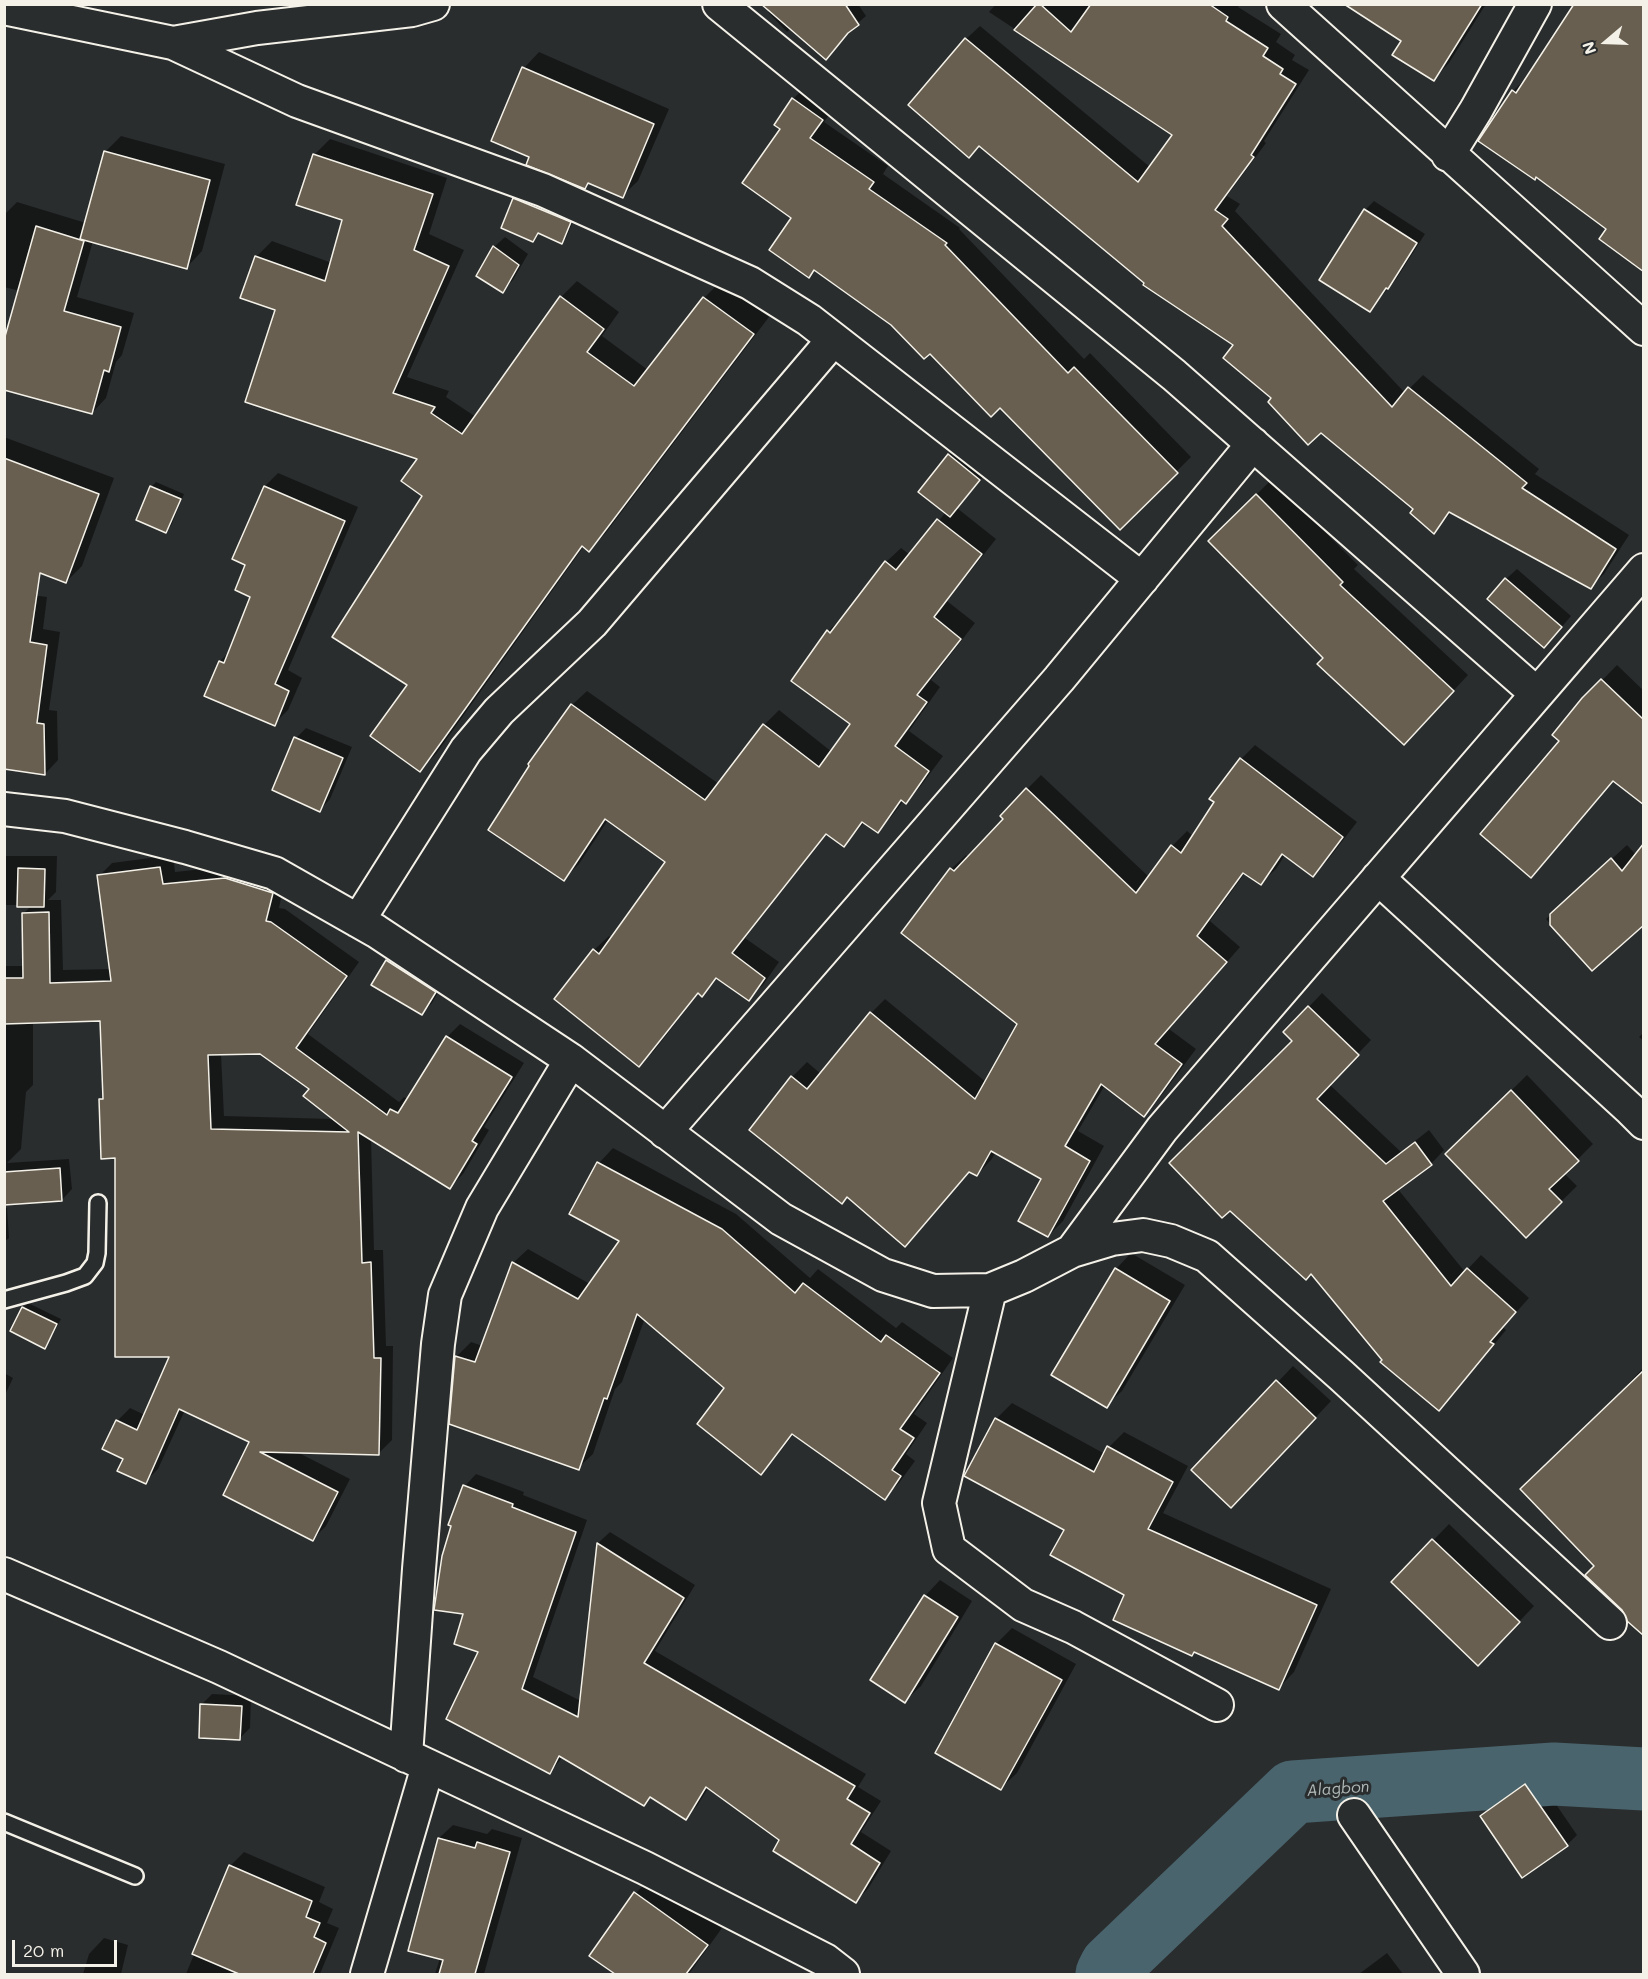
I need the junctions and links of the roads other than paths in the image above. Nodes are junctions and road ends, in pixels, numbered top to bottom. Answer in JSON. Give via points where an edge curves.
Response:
{"nodes":[{"id":1,"x":433,"y":4,"type":"edge"},
{"id":2,"x":719,"y":4,"type":"edge"},
{"id":3,"x":1282,"y":4,"type":"edge"},
{"id":4,"x":1535,"y":4,"type":"edge"},
{"id":5,"x":4,"y":8,"type":"edge"},
{"id":6,"x":173,"y":43,"type":"junction"},
{"id":7,"x":1448,"y":155,"type":"junction"},
{"id":8,"x":1644,"y":329,"type":"edge"},
{"id":9,"x":834,"y":339,"type":"junction"},
{"id":10,"x":1254,"y":444,"type":"junction"},
{"id":11,"x":1644,"y":570,"type":"edge"},
{"id":12,"x":1142,"y":579,"type":"junction"},
{"id":13,"x":1537,"y":694,"type":"junction"},
{"id":14,"x":4,"y":809,"type":"edge"},
{"id":15,"x":1378,"y":878,"type":"junction"},
{"id":16,"x":358,"y":921,"type":"junction"},
{"id":17,"x":571,"y":1060,"type":"junction"},
{"id":18,"x":1644,"y":1123,"type":"edge"},
{"id":19,"x":665,"y":1132,"type":"junction"},
{"id":20,"x":98,"y":1203,"type":"dead end"},
{"id":21,"x":1072,"y":1251,"type":"junction"},
{"id":22,"x":990,"y":1290,"type":"junction"},
{"id":23,"x":4,"y":1300,"type":"edge"},
{"id":24,"x":4,"y":1574,"type":"edge"},
{"id":25,"x":1610,"y":1623,"type":"dead end"},
{"id":26,"x":1218,"y":1706,"type":"dead end"},
{"id":27,"x":417,"y":1761,"type":"junction"},
{"id":28,"x":1354,"y":1815,"type":"dead end"},
{"id":29,"x":4,"y":1822,"type":"edge"},
{"id":30,"x":135,"y":1876,"type":"dead end"},
{"id":31,"x":367,"y":1974,"type":"edge"},
{"id":32,"x":843,"y":1974,"type":"edge"},
{"id":33,"x":1463,"y":1974,"type":"edge"}],
"edges":[{"from":1,"to":6,"type":"street"},
{"from":2,"to":10,"type":"street"},
{"from":3,"to":7,"type":"street"},
{"from":4,"to":7,"type":"street"},
{"from":5,"to":6,"type":"street"},
{"from":6,"to":9,"type":"street","via":[[297,101],[543,190],[692,256],[750,283]]},
{"from":7,"to":8,"type":"street"},
{"from":9,"to":12,"type":"street"},
{"from":9,"to":16,"type":"street","via":[[592,623],[499,711],[466,750]]},
{"from":10,"to":12,"type":"street"},
{"from":10,"to":13,"type":"street"},
{"from":11,"to":13,"type":"street"},
{"from":12,"to":19,"type":"street"},
{"from":13,"to":15,"type":"street"},
{"from":14,"to":16,"type":"street","via":[[64,816],[274,873]]},
{"from":15,"to":18,"type":"street"},
{"from":15,"to":21,"type":"street","via":[[1162,1129]]},
{"from":16,"to":17,"type":"street"},
{"from":17,"to":19,"type":"street"},
{"from":17,"to":27,"type":"street","via":[[482,1208],[445,1295],[421,1545]]},
{"from":19,"to":22,"type":"street","via":[[781,1219],[882,1275],[933,1291]]},
{"from":20,"to":23,"type":"lane","via":[[97,1253],[86,1276]]},
{"from":21,"to":22,"type":"street"},
{"from":21,"to":25,"type":"street","via":[[1143,1235],[1171,1241],[1207,1256]]},
{"from":22,"to":26,"type":"street","via":[[939,1503],[949,1549],[1023,1605],[1073,1627]]},
{"from":24,"to":27,"type":"street","via":[[219,1667]]},
{"from":27,"to":31,"type":"street"},
{"from":27,"to":32,"type":"street","via":[[645,1868],[825,1960]]},
{"from":28,"to":33,"type":"street"},
{"from":29,"to":30,"type":"lane"}]}
